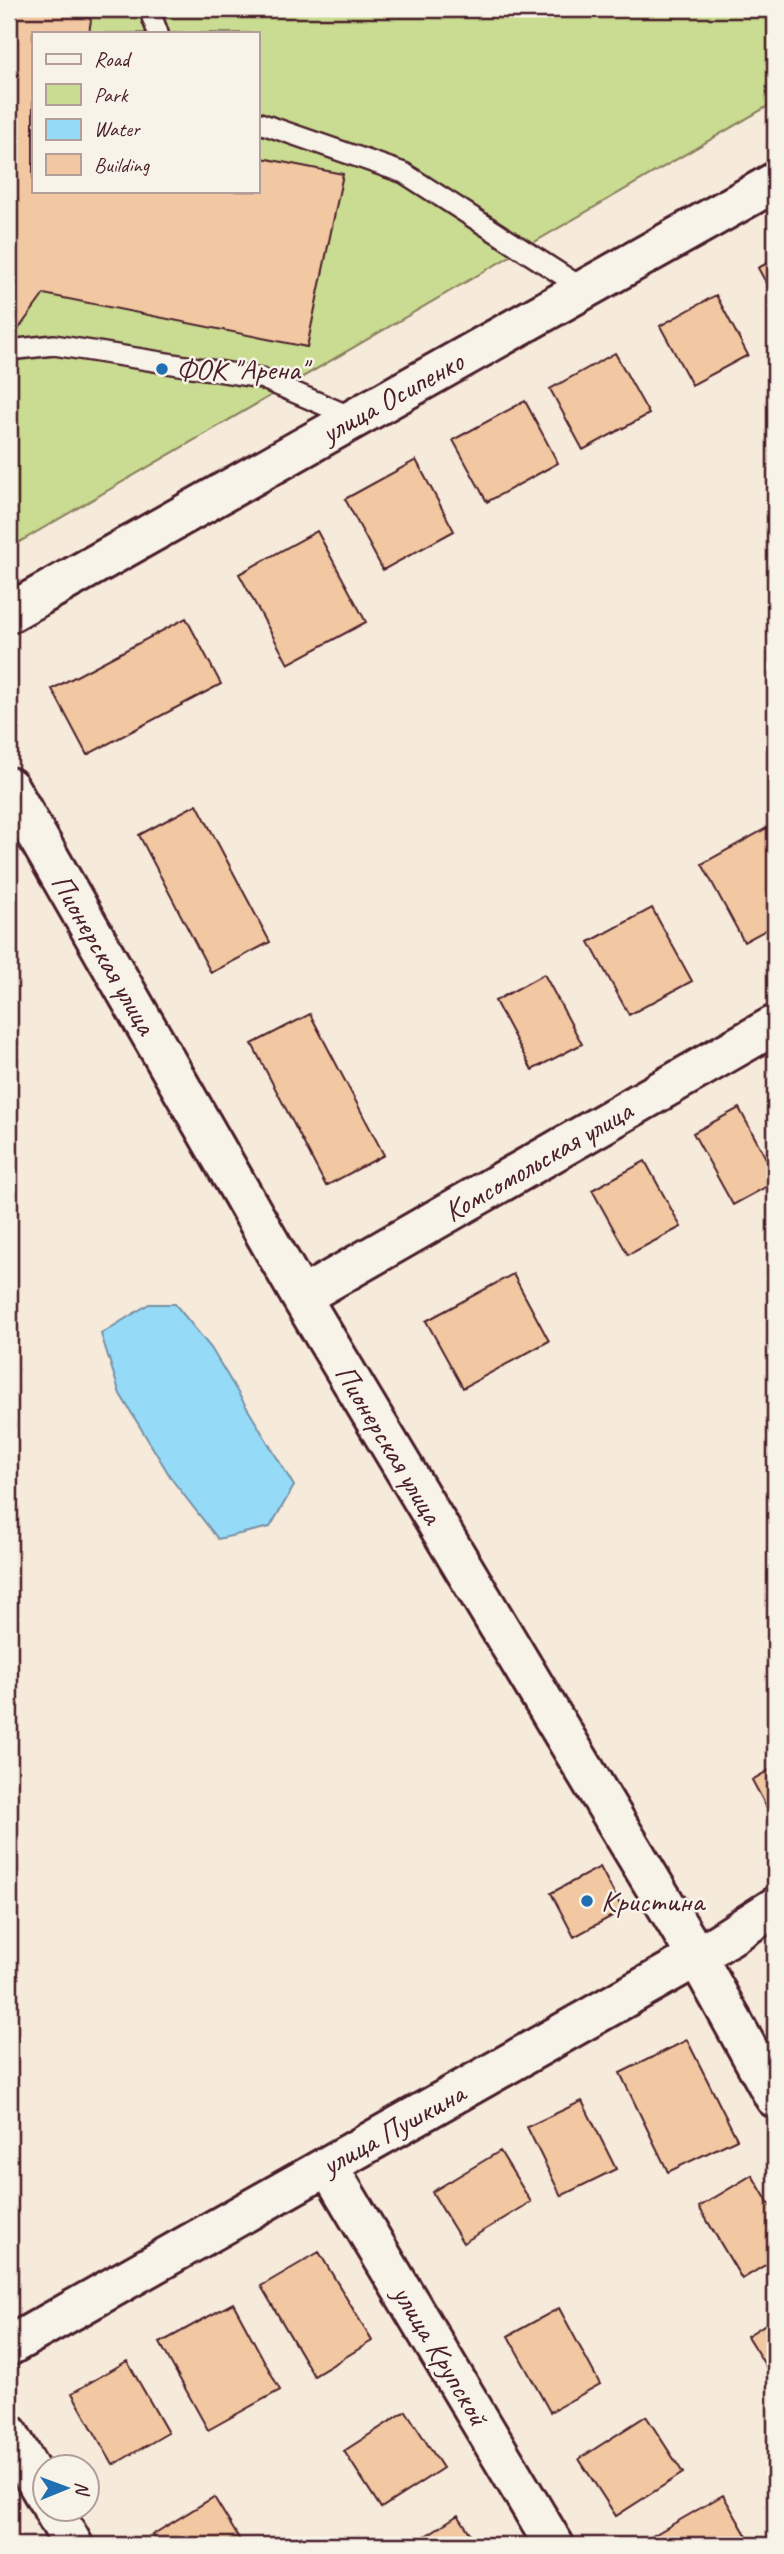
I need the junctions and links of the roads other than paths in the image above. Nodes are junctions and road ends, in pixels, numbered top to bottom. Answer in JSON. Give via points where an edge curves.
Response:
{"nodes":[{"id":1,"x":149,"y":9,"type":"edge"},
{"id":2,"x":159,"y":32,"type":"edge"},
{"id":3,"x":259,"y":123,"type":"edge"},
{"id":4,"x":775,"y":182,"type":"edge"},
{"id":5,"x":584,"y":289,"type":"junction"},
{"id":6,"x":9,"y":350,"type":"edge"},
{"id":7,"x":354,"y":418,"type":"junction"},
{"id":8,"x":9,"y":613,"type":"edge"},
{"id":9,"x":9,"y":787,"type":"edge"},
{"id":10,"x":775,"y":1025,"type":"edge"},
{"id":11,"x":301,"y":1297,"type":"junction"},
{"id":12,"x":775,"y":1907,"type":"edge"},
{"id":13,"x":697,"y":1957,"type":"junction"},
{"id":14,"x":775,"y":2098,"type":"edge"},
{"id":15,"x":328,"y":2166,"type":"junction"},
{"id":16,"x":9,"y":2346,"type":"edge"},
{"id":17,"x":9,"y":2434,"type":"edge"},
{"id":18,"x":32,"y":2474,"type":"edge"},
{"id":19,"x":60,"y":2522,"type":"edge"},
{"id":20,"x":73,"y":2545,"type":"edge"},
{"id":21,"x":554,"y":2545,"type":"edge"}],
"edges":[{"from":1,"to":2,"type":"lane"},
{"from":3,"to":5,"type":"lane","via":[[404,173]]},
{"from":4,"to":5,"type":"street","name":"улица Осипенко"},
{"from":5,"to":7,"type":"street","name":"улица Осипенко"},
{"from":6,"to":7,"type":"lane","via":[[54,345],[261,378]]},
{"from":7,"to":8,"type":"street","name":"улица Осипенко"},
{"from":9,"to":11,"type":"street","name":"Пионерская улица"},
{"from":10,"to":11,"type":"street","name":"Комсомольская улица"},
{"from":11,"to":13,"type":"street","name":"Пионерская улица"},
{"from":12,"to":13,"type":"street","name":"улица Пушкина"},
{"from":13,"to":14,"type":"street","name":"Пионерская улица"},
{"from":13,"to":15,"type":"street","name":"улица Пушкина"},
{"from":15,"to":16,"type":"street","name":"улица Пушкина"},
{"from":15,"to":21,"type":"street","name":"улица Крупской"},
{"from":17,"to":18,"type":"street"},
{"from":19,"to":20,"type":"street"}]}
